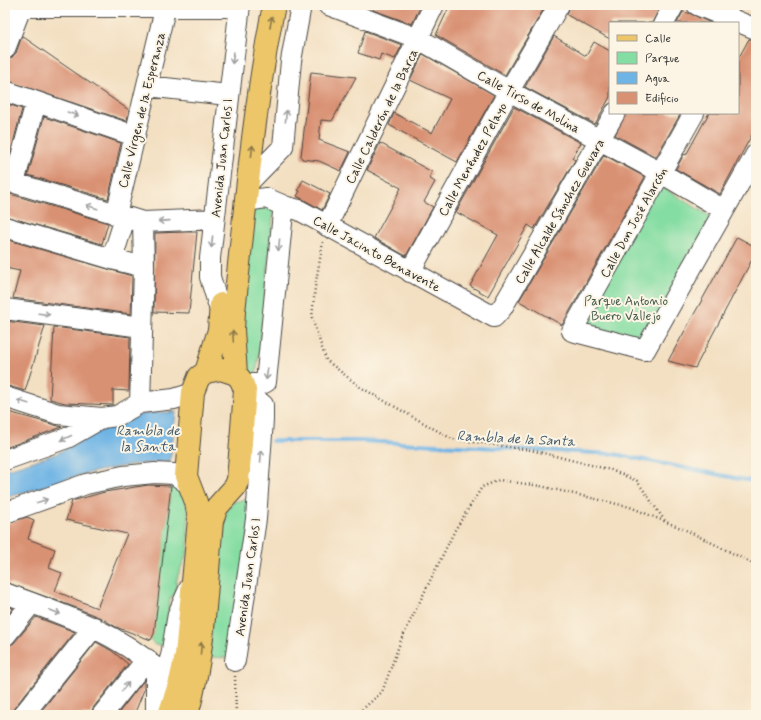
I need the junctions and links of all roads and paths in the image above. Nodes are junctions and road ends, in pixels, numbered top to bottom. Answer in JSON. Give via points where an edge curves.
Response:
{"nodes":[{"id":1,"x":274,"y":5,"type":"edge"},
{"id":2,"x":301,"y":5,"type":"edge"},
{"id":3,"x":328,"y":5,"type":"edge"},
{"id":4,"x":434,"y":5,"type":"edge"},
{"id":5,"x":559,"y":5,"type":"edge"},
{"id":6,"x":674,"y":5,"type":"edge"},
{"id":7,"x":697,"y":5,"type":"edge"},
{"id":8,"x":16,"y":6,"type":"edge"},
{"id":9,"x":166,"y":6,"type":"edge"},
{"id":10,"x":246,"y":6,"type":"edge"},
{"id":11,"x":665,"y":22,"type":"edge"},
{"id":12,"x":730,"y":22,"type":"edge"},
{"id":13,"x":418,"y":39,"type":"junction"},
{"id":14,"x":5,"y":49,"type":"edge"},
{"id":15,"x":147,"y":86,"type":"junction"},
{"id":16,"x":5,"y":91,"type":"edge"},
{"id":17,"x":508,"y":91,"type":"junction"},
{"id":18,"x":228,"y":95,"type":"junction"},
{"id":19,"x":36,"y":102,"type":"junction"},
{"id":20,"x":614,"y":114,"type":"edge"},
{"id":21,"x":693,"y":114,"type":"edge"},
{"id":22,"x":135,"y":136,"type":"junction"},
{"id":23,"x":600,"y":141,"type":"junction"},
{"id":24,"x":756,"y":154,"type":"edge"},
{"id":25,"x":661,"y":173,"type":"junction"},
{"id":26,"x":9,"y":182,"type":"edge"},
{"id":27,"x":247,"y":192,"type":"junction"},
{"id":28,"x":287,"y":207,"type":"junction"},
{"id":29,"x":724,"y":210,"type":"junction"},
{"id":30,"x":128,"y":218,"type":"junction"},
{"id":31,"x":214,"y":219,"type":"junction"},
{"id":32,"x":327,"y":226,"type":"junction"},
{"id":33,"x":5,"y":227,"type":"edge"},
{"id":34,"x":112,"y":259,"type":"junction"},
{"id":35,"x":144,"y":267,"type":"junction"},
{"id":36,"x":410,"y":272,"type":"junction"},
{"id":37,"x":502,"y":308,"type":"joint"},
{"id":38,"x":5,"y":309,"type":"edge"},
{"id":39,"x":220,"y":310,"type":"junction"},
{"id":40,"x":142,"y":327,"type":"junction"},
{"id":41,"x":206,"y":372,"type":"junction"},
{"id":42,"x":241,"y":383,"type":"junction"},
{"id":43,"x":192,"y":393,"type":"junction"},
{"id":44,"x":5,"y":397,"type":"edge"},
{"id":45,"x":140,"y":403,"type":"junction"},
{"id":46,"x":102,"y":418,"type":"junction"},
{"id":47,"x":5,"y":460,"type":"edge"},
{"id":48,"x":239,"y":472,"type":"junction"},
{"id":49,"x":189,"y":487,"type":"junction"},
{"id":50,"x":259,"y":488,"type":"junction"},
{"id":51,"x":226,"y":496,"type":"junction"},
{"id":52,"x":5,"y":513,"type":"edge"},
{"id":53,"x":665,"y":522,"type":"junction"},
{"id":54,"x":756,"y":564,"type":"edge"},
{"id":55,"x":5,"y":593,"type":"edge"},
{"id":56,"x":32,"y":603,"type":"junction"},
{"id":57,"x":94,"y":627,"type":"junction"},
{"id":58,"x":5,"y":636,"type":"edge"},
{"id":59,"x":146,"y":659,"type":"junction"},
{"id":60,"x":235,"y":661,"type":"joint"},
{"id":61,"x":195,"y":686,"type":"junction"},
{"id":62,"x":159,"y":713,"type":"edge"},
{"id":63,"x":23,"y":715,"type":"edge"},
{"id":64,"x":102,"y":715,"type":"edge"},
{"id":65,"x":187,"y":715,"type":"edge"},
{"id":66,"x":196,"y":715,"type":"edge"},
{"id":67,"x":236,"y":715,"type":"edge"},
{"id":68,"x":356,"y":715,"type":"edge"}],
"edges":[{"from":27,"to":1,"type":"main road","one_way":true,"via":[[265,50]]},
{"from":27,"to":2,"type":"street","one_way":true,"via":[[282,147],[291,61]]},
{"from":3,"to":13,"type":"street","name":"Calle Tirso de Molina"},
{"from":4,"to":13,"type":"street","name":"Calle Calderón de la Barca"},
{"from":5,"to":17,"type":"street","name":"Calle Menéndez Pelayo"},
{"from":6,"to":11,"type":"street"},
{"from":7,"to":12,"type":"street"},
{"from":8,"to":9,"type":"street"},
{"from":8,"to":14,"type":"street"},
{"from":9,"to":10,"type":"street"},
{"from":9,"to":15,"type":"street","name":"Calle Virgen de la Esperanza"},
{"from":10,"to":18,"type":"street","name":"Avenida Juan Carlos I","one_way":true},
{"from":10,"to":39,"type":"main road","via":[[251,47]]},
{"from":13,"to":17,"type":"street","name":"Calle Tirso de Molina"},
{"from":13,"to":32,"type":"street","name":"Calle Calderón de la Barca"},
{"from":15,"to":18,"type":"street"},
{"from":15,"to":22,"type":"street","name":"Calle Virgen de la Esperanza"},
{"from":16,"to":19,"type":"street"},
{"from":17,"to":23,"type":"street","name":"Calle Tirso de Molina"},
{"from":17,"to":36,"type":"street","name":"Calle Menéndez Pelayo"},
{"from":18,"to":31,"type":"street","name":"Avenida Juan Carlos I"},
{"from":19,"to":22,"type":"street","one_way":true},
{"from":19,"to":26,"type":"street"},
{"from":20,"to":23,"type":"street","name":"Calle Alcalde Sánchez Guevara"},
{"from":21,"to":25,"type":"street","name":"Calle Don José Alarcón"},
{"from":22,"to":30,"type":"street","name":"Calle Virgen de la Esperanza"},
{"from":23,"to":25,"type":"street","name":"Calle Tirso de Molina"},
{"from":23,"to":37,"type":"street","name":"Calle Alcalde Sánchez Guevara"},
{"from":24,"to":29,"type":"street"},
{"from":25,"to":29,"type":"street","name":"Calle Tirso de Molina"},
{"from":25,"to":29,"type":"street","name":"Calle Don José Alarcón","via":[[572,331],[645,350]]},
{"from":30,"to":26,"type":"street","one_way":true},
{"from":27,"to":28,"type":"street","name":"Calle Jacinto Benavente"},
{"from":42,"to":27,"type":"main road","one_way":true,"via":[[233,330]]},
{"from":28,"to":32,"type":"street","name":"Calle Jacinto Benavente","via":[[299,210]]},
{"from":28,"to":42,"type":"street","one_way":true,"via":[[282,213],[266,382]]},
{"from":31,"to":30,"type":"street","one_way":true},
{"from":30,"to":34,"type":"street","name":"Calle Virgen de la Esperanza"},
{"from":30,"to":35,"type":"street","name":"Calle Virgen de la Esperanza"},
{"from":31,"to":39,"type":"street","name":"Avenida Juan Carlos I","one_way":true,"via":[[210,278]]},
{"from":32,"to":36,"type":"street","name":"Calle Jacinto Benavente"},
{"from":32,"to":53,"type":"path","via":[[315,287],[312,318],[326,360],[360,387],[452,439],[531,450],[611,470],[637,481]]},
{"from":33,"to":34,"type":"street"},
{"from":34,"to":35,"type":"street"},
{"from":35,"to":40,"type":"street","name":"Calle Virgen de la Esperanza"},
{"from":36,"to":37,"type":"street","name":"Calle Jacinto Benavente","via":[[494,317]]},
{"from":38,"to":40,"type":"street","one_way":true},
{"from":39,"to":41,"type":"main road","via":[[218,330]]},
{"from":40,"to":45,"type":"street","name":"Calle Virgen de la Esperanza"},
{"from":41,"to":42,"type":"main road","via":[[221,369]]},
{"from":41,"to":43,"type":"main road","via":[[195,384]]},
{"from":42,"to":48,"type":"main road"},
{"from":50,"to":42,"type":"street","name":"Avenida Juan Carlos I","one_way":true,"via":[[264,405]]},
{"from":43,"to":45,"type":"street","via":[[174,399]]},
{"from":43,"to":49,"type":"main road","via":[[186,469]]},
{"from":46,"to":44,"type":"street","one_way":true,"via":[[58,414]]},
{"from":45,"to":46,"type":"street","via":[[117,416]]},
{"from":46,"to":47,"type":"street","one_way":true,"via":[[67,438]]},
{"from":48,"to":50,"type":"street"},
{"from":48,"to":51,"type":"main road","via":[[235,487]]},
{"from":49,"to":51,"type":"main road","via":[[197,495],[210,500]]},
{"from":52,"to":49,"type":"street","one_way":true,"via":[[86,484],[123,476],[174,474]]},
{"from":49,"to":62,"type":"main road","via":[[200,519],[186,655],[180,682]]},
{"from":50,"to":51,"type":"street"},
{"from":50,"to":60,"type":"street","name":"Avenida Juan Carlos I"},
{"from":61,"to":51,"type":"main road","one_way":true,"via":[[212,521],[217,507]]},
{"from":53,"to":54,"type":"path"},
{"from":53,"to":68,"type":"path","via":[[630,506],[540,486],[499,480],[482,487],[455,530],[401,640],[382,692]]},
{"from":55,"to":56,"type":"street"},
{"from":56,"to":57,"type":"street","one_way":true},
{"from":56,"to":58,"type":"street"},
{"from":57,"to":59,"type":"street","via":[[126,644]]},
{"from":57,"to":63,"type":"street"},
{"from":59,"to":62,"type":"street","via":[[156,668]]},
{"from":64,"to":59,"type":"street","one_way":true},
{"from":60,"to":67,"type":"path"},
{"from":61,"to":65,"type":"main road"},
{"from":61,"to":66,"type":"street"}]}
